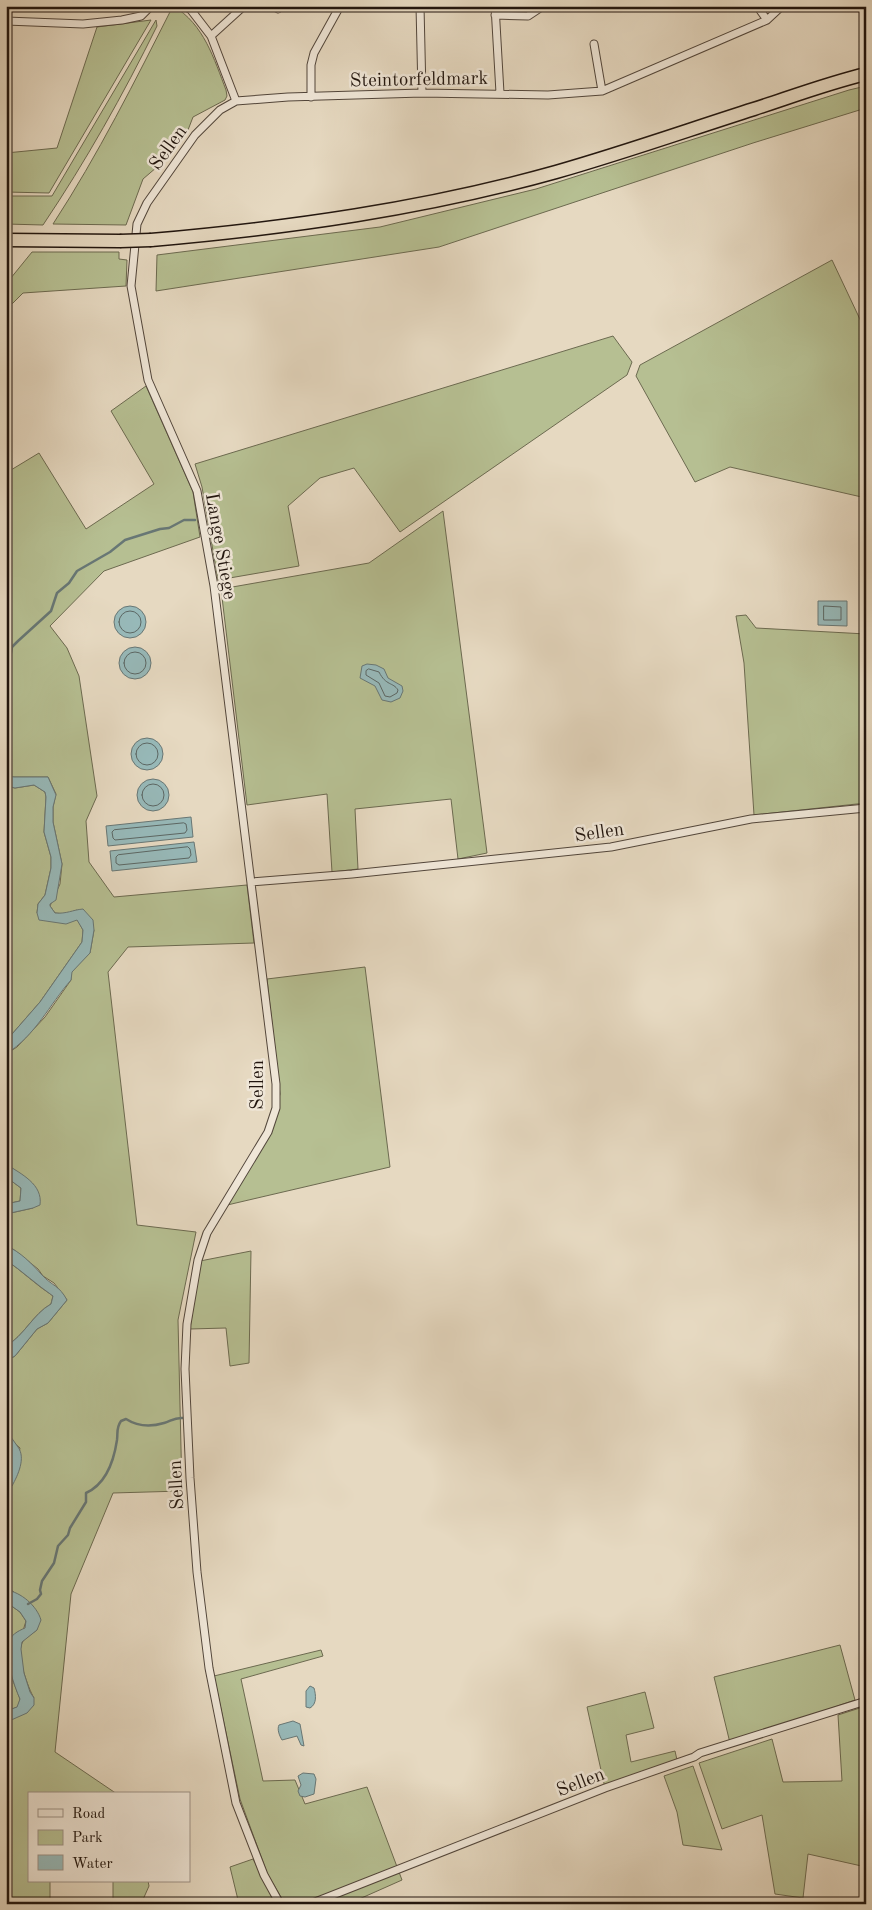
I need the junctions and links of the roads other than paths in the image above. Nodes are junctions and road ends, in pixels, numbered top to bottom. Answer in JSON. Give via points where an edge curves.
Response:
{"nodes":[{"id":1,"x":151,"y":6,"type":"edge"},
{"id":2,"x":185,"y":6,"type":"edge"},
{"id":3,"x":244,"y":6,"type":"edge"},
{"id":4,"x":340,"y":6,"type":"edge"},
{"id":5,"x":420,"y":6,"type":"edge"},
{"id":6,"x":495,"y":6,"type":"edge"},
{"id":7,"x":543,"y":6,"type":"edge"},
{"id":8,"x":757,"y":6,"type":"edge"},
{"id":9,"x":782,"y":6,"type":"edge"},
{"id":10,"x":495,"y":15,"type":"junction"},
{"id":11,"x":767,"y":20,"type":"junction"},
{"id":12,"x":6,"y":21,"type":"edge"},
{"id":13,"x":211,"y":36,"type":"junction"},
{"id":14,"x":594,"y":44,"type":"dead end"},
{"id":15,"x":866,"y":65,"type":"edge"},
{"id":16,"x":866,"y":74,"type":"edge"},
{"id":17,"x":824,"y":86,"type":"junction"},
{"id":18,"x":602,"y":91,"type":"junction"},
{"id":19,"x":422,"y":93,"type":"junction"},
{"id":20,"x":500,"y":93,"type":"junction"},
{"id":21,"x":311,"y":96,"type":"junction"},
{"id":22,"x":236,"y":101,"type":"junction"},
{"id":23,"x":137,"y":224,"type":"joint"},
{"id":24,"x":12,"y":241,"type":"edge"},
{"id":25,"x":866,"y":808,"type":"edge"},
{"id":26,"x":252,"y":882,"type":"junction"},
{"id":27,"x":866,"y":1702,"type":"edge"},
{"id":28,"x":280,"y":1904,"type":"edge"},
{"id":29,"x":310,"y":1904,"type":"edge"}],
"edges":[{"from":1,"to":12,"type":"street","via":[[141,16],[122,20],[83,24]]},
{"from":2,"to":13,"type":"street"},
{"from":3,"to":13,"type":"street"},
{"from":4,"to":21,"type":"street","via":[[310,65]]},
{"from":5,"to":19,"type":"street"},
{"from":6,"to":10,"type":"street"},
{"from":7,"to":10,"type":"street","via":[[528,16]]},
{"from":8,"to":11,"type":"street"},
{"from":9,"to":11,"type":"street","name":"Steintorfeldmark"},
{"from":10,"to":20,"type":"street"},
{"from":11,"to":18,"type":"street","name":"Steintorfeldmark"},
{"from":13,"to":22,"type":"street"},
{"from":14,"to":18,"type":"street"},
{"from":15,"to":17,"type":"highway"},
{"from":16,"to":17,"type":"highway"},
{"from":17,"to":24,"type":"highway","bridge":true,"via":[[528,180],[363,215],[151,240]]},
{"from":18,"to":20,"type":"street","name":"Steintorfeldmark","via":[[548,95]]},
{"from":19,"to":20,"type":"street","name":"Steintorfeldmark"},
{"from":19,"to":21,"type":"street","name":"Steintorfeldmark"},
{"from":21,"to":22,"type":"street","name":"Steintorfeldmark"},
{"from":22,"to":23,"type":"street","name":"Sellen","via":[[220,110],[194,134],[147,203]]},
{"from":23,"to":26,"type":"street","name":"Lange Stiege","via":[[131,286],[134,308],[148,380],[197,491],[214,586]]},
{"from":25,"to":26,"type":"street","name":"Sellen","via":[[762,818],[611,847]]},
{"from":26,"to":28,"type":"street","name":"Sellen","via":[[276,1084],[276,1108],[268,1132],[207,1233],[197,1263],[187,1324],[185,1369],[196,1562],[209,1668],[236,1803],[264,1875]]},
{"from":27,"to":29,"type":"street","name":"Sellen","via":[[700,1753]]}]}
